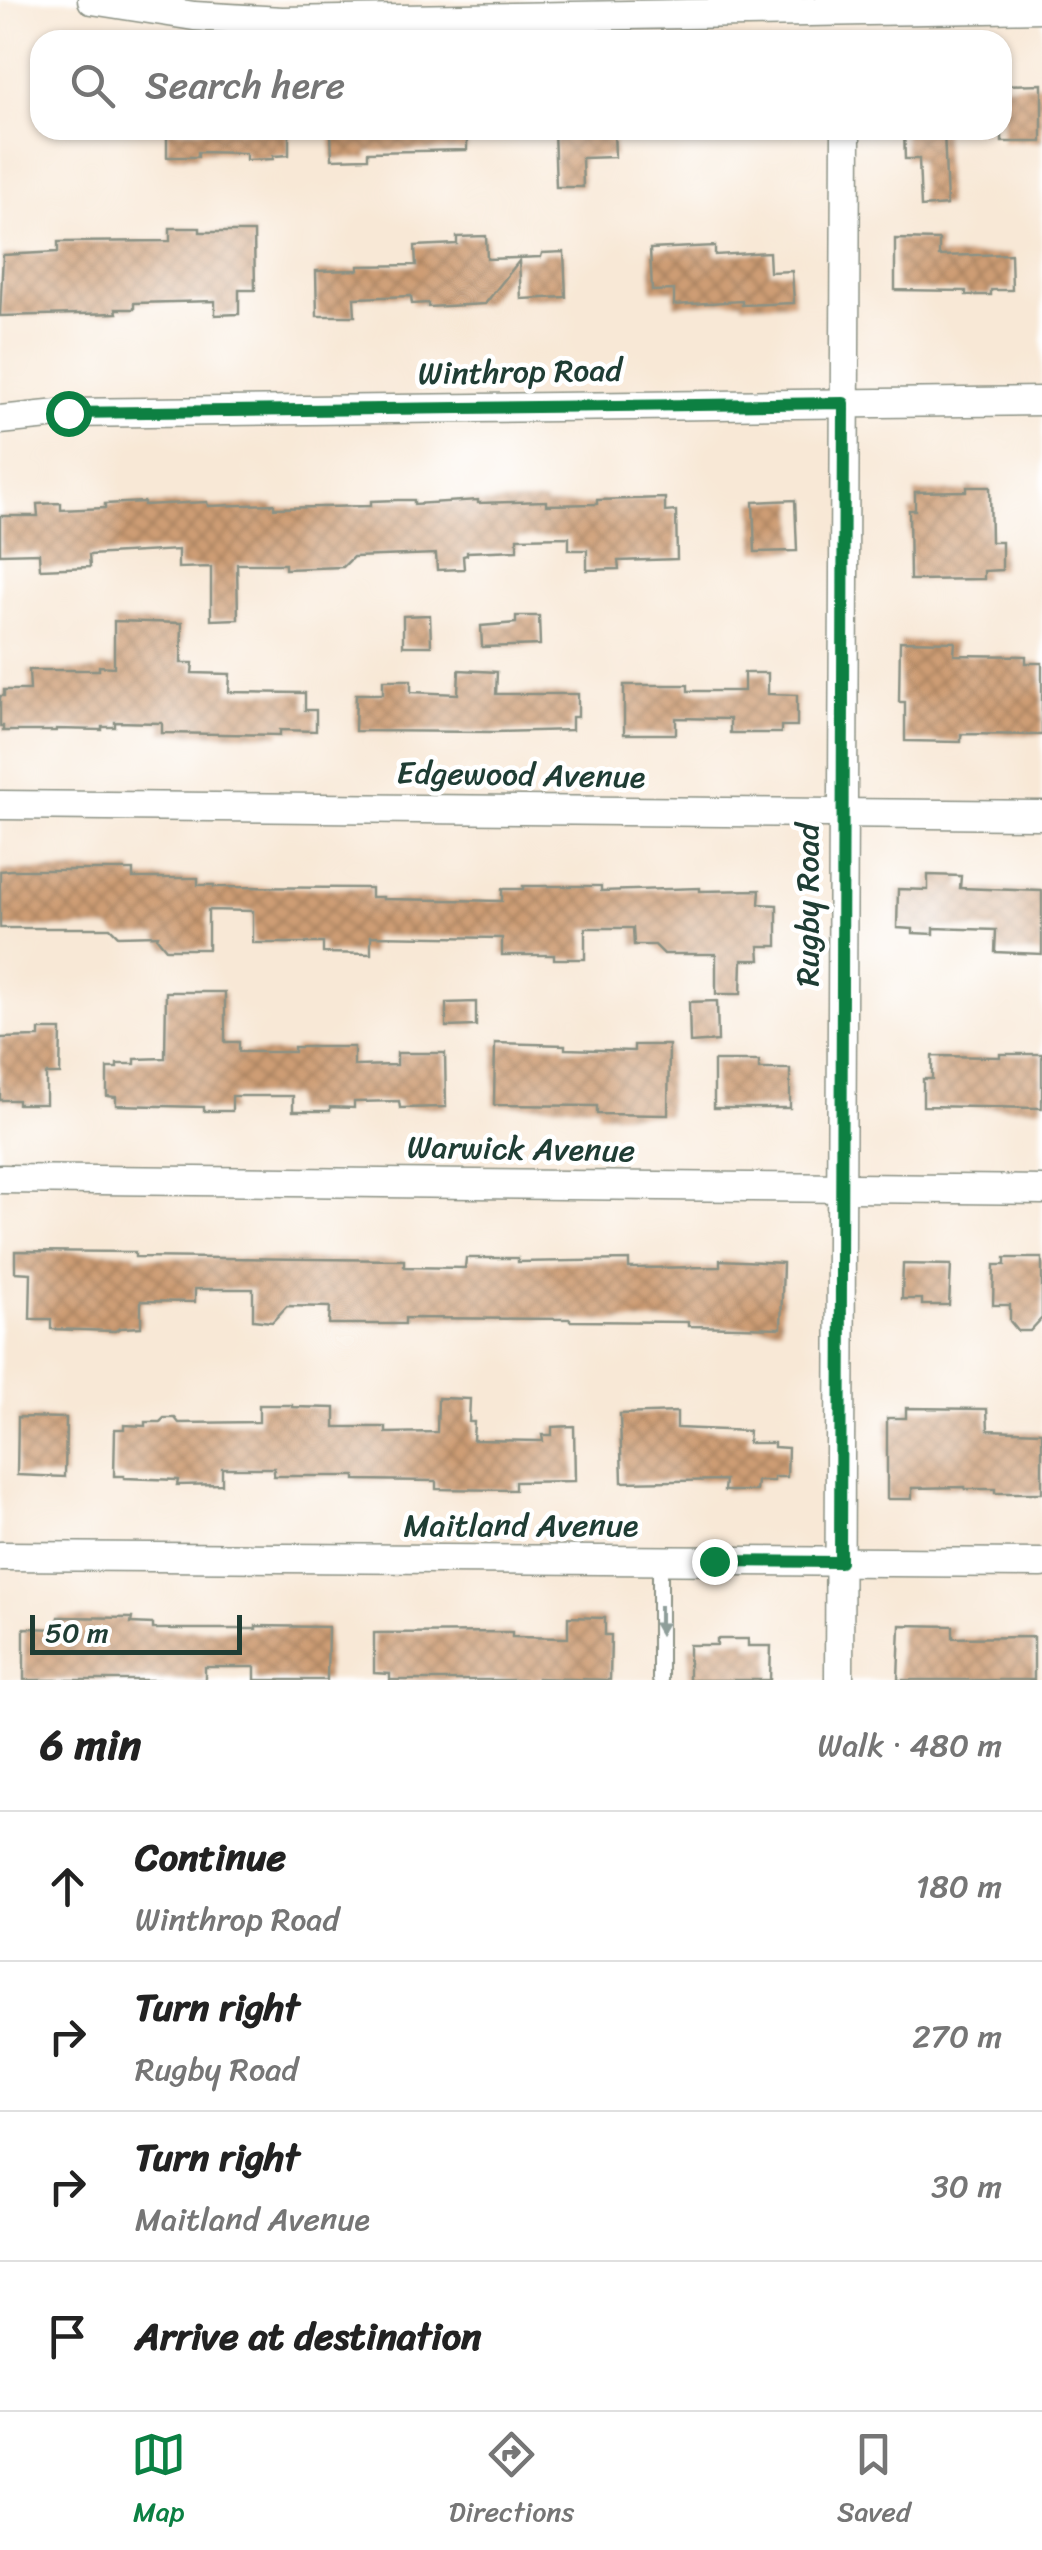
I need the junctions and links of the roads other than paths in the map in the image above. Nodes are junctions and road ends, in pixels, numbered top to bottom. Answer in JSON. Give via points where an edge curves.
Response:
{"nodes":[{"id":1,"x":92,"y":0,"type":"edge"},
{"id":2,"x":1042,"y":8,"type":"edge"},
{"id":3,"x":846,"y":17,"type":"edge"},
{"id":4,"x":846,"y":140,"type":"edge"},
{"id":5,"x":1042,"y":401,"type":"edge"},
{"id":6,"x":844,"y":403,"type":"junction"},
{"id":7,"x":0,"y":420,"type":"edge"},
{"id":8,"x":0,"y":805,"type":"edge"},
{"id":9,"x":843,"y":813,"type":"junction"},
{"id":10,"x":1042,"y":814,"type":"edge"},
{"id":11,"x":0,"y":1179,"type":"edge"},
{"id":12,"x":841,"y":1188,"type":"junction"},
{"id":13,"x":1042,"y":1190,"type":"edge"},
{"id":14,"x":0,"y":1556,"type":"edge"},
{"id":15,"x":660,"y":1560,"type":"junction"},
{"id":16,"x":840,"y":1562,"type":"junction"},
{"id":17,"x":1042,"y":1563,"type":"edge"},
{"id":18,"x":660,"y":1680,"type":"edge"},
{"id":19,"x":839,"y":1680,"type":"edge"}],
"edges":[{"from":1,"to":3,"type":"street","via":[[282,21]]},
{"from":2,"to":3,"type":"street"},
{"from":4,"to":6,"type":"street","name":"Rugby Road"},
{"from":5,"to":6,"type":"street","name":"Winthrop Road"},
{"from":6,"to":7,"type":"street","name":"Winthrop Road","via":[[68,413]]},
{"from":6,"to":9,"type":"street","name":"Rugby Road"},
{"from":8,"to":9,"type":"street","name":"Edgewood Avenue"},
{"from":9,"to":10,"type":"street","name":"Edgewood Avenue"},
{"from":9,"to":12,"type":"street","name":"Rugby Road"},
{"from":11,"to":12,"type":"street","name":"Warwick Avenue"},
{"from":12,"to":13,"type":"street","name":"Warwick Avenue"},
{"from":12,"to":16,"type":"street","name":"Rugby Road"},
{"from":14,"to":15,"type":"street","name":"Maitland Avenue"},
{"from":15,"to":16,"type":"street","name":"Maitland Avenue"},
{"from":15,"to":18,"type":"lane","one_way":true},
{"from":16,"to":17,"type":"street","name":"Maitland Avenue"},
{"from":16,"to":19,"type":"street","name":"Rugby Road"}]}
